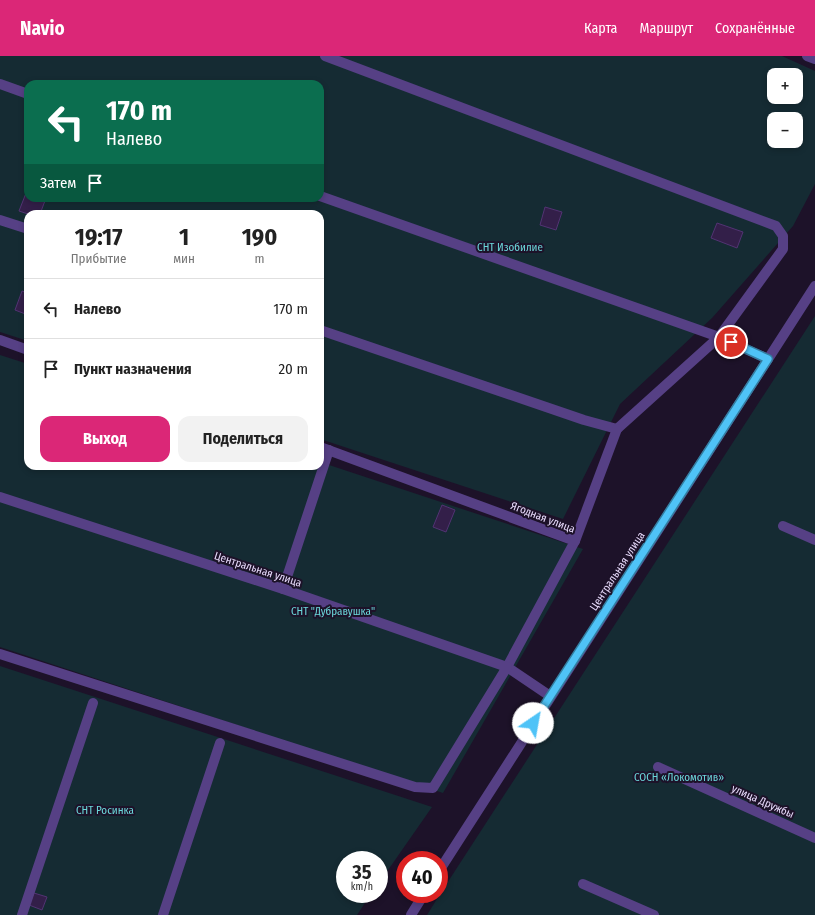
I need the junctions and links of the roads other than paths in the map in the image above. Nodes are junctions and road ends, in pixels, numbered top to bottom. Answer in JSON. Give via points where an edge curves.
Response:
{"nodes":[{"id":1,"x":325,"y":56,"type":"edge"},
{"id":2,"x":807,"y":56,"type":"edge"},
{"id":3,"x":815,"y":59,"type":"edge"},
{"id":4,"x":0,"y":84,"type":"edge"},
{"id":5,"x":24,"y":93,"type":"edge"},
{"id":6,"x":324,"y":197,"type":"edge"},
{"id":7,"x":0,"y":220,"type":"edge"},
{"id":8,"x":24,"y":228,"type":"edge"},
{"id":9,"x":815,"y":286,"type":"edge"},
{"id":10,"x":324,"y":331,"type":"edge"},
{"id":11,"x":718,"y":337,"type":"junction"},
{"id":12,"x":0,"y":340,"type":"edge"},
{"id":13,"x":24,"y":349,"type":"edge"},
{"id":14,"x":768,"y":359,"type":"junction"},
{"id":15,"x":617,"y":429,"type":"junction"},
{"id":16,"x":324,"y":449,"type":"edge"},
{"id":17,"x":318,"y":470,"type":"edge"},
{"id":18,"x":0,"y":497,"type":"edge"},
{"id":19,"x":783,"y":526,"type":"dead end"},
{"id":20,"x":815,"y":540,"type":"edge"},
{"id":21,"x":575,"y":541,"type":"junction"},
{"id":22,"x":283,"y":589,"type":"junction"},
{"id":23,"x":0,"y":654,"type":"edge"},
{"id":24,"x":506,"y":667,"type":"junction"},
{"id":25,"x":550,"y":696,"type":"junction"},
{"id":26,"x":93,"y":703,"type":"dead end"},
{"id":27,"x":220,"y":743,"type":"dead end"},
{"id":28,"x":658,"y":767,"type":"dead end"},
{"id":29,"x":815,"y":838,"type":"edge"},
{"id":30,"x":448,"y":857,"type":"edge"},
{"id":31,"x":583,"y":884,"type":"dead end"},
{"id":32,"x":418,"y":903,"type":"edge"},
{"id":33,"x":22,"y":915,"type":"edge"},
{"id":34,"x":163,"y":915,"type":"edge"},
{"id":35,"x":411,"y":915,"type":"edge"},
{"id":36,"x":654,"y":915,"type":"edge"}],
"edges":[{"from":1,"to":11,"type":"street","via":[[776,226],[783,236],[782,248]]},
{"from":2,"to":3,"type":"street"},
{"from":4,"to":5,"type":"street"},
{"from":6,"to":11,"type":"street"},
{"from":7,"to":8,"type":"street"},
{"from":9,"to":14,"type":"street","name":"Центральная улица"},
{"from":10,"to":15,"type":"street"},
{"from":11,"to":14,"type":"street"},
{"from":11,"to":15,"type":"street"},
{"from":12,"to":13,"type":"street"},
{"from":14,"to":25,"type":"street","name":"Центральная улица"},
{"from":15,"to":21,"type":"street"},
{"from":16,"to":21,"type":"street","name":"Ягодная улица"},
{"from":17,"to":22,"type":"street"},
{"from":18,"to":22,"type":"street","name":"Центральная улица"},
{"from":19,"to":20,"type":"street"},
{"from":21,"to":24,"type":"street","name":"Ягодная улица"},
{"from":22,"to":24,"type":"street","name":"Центральная улица"},
{"from":23,"to":24,"type":"street","name":"Ягодная улица","via":[[415,787],[433,788]]},
{"from":24,"to":25,"type":"street"},
{"from":25,"to":30,"type":"street","name":"Центральная улица"},
{"from":26,"to":33,"type":"street"},
{"from":27,"to":34,"type":"street"},
{"from":28,"to":29,"type":"street","name":"улица Дружбы"},
{"from":31,"to":36,"type":"street"},
{"from":32,"to":35,"type":"street"}]}
